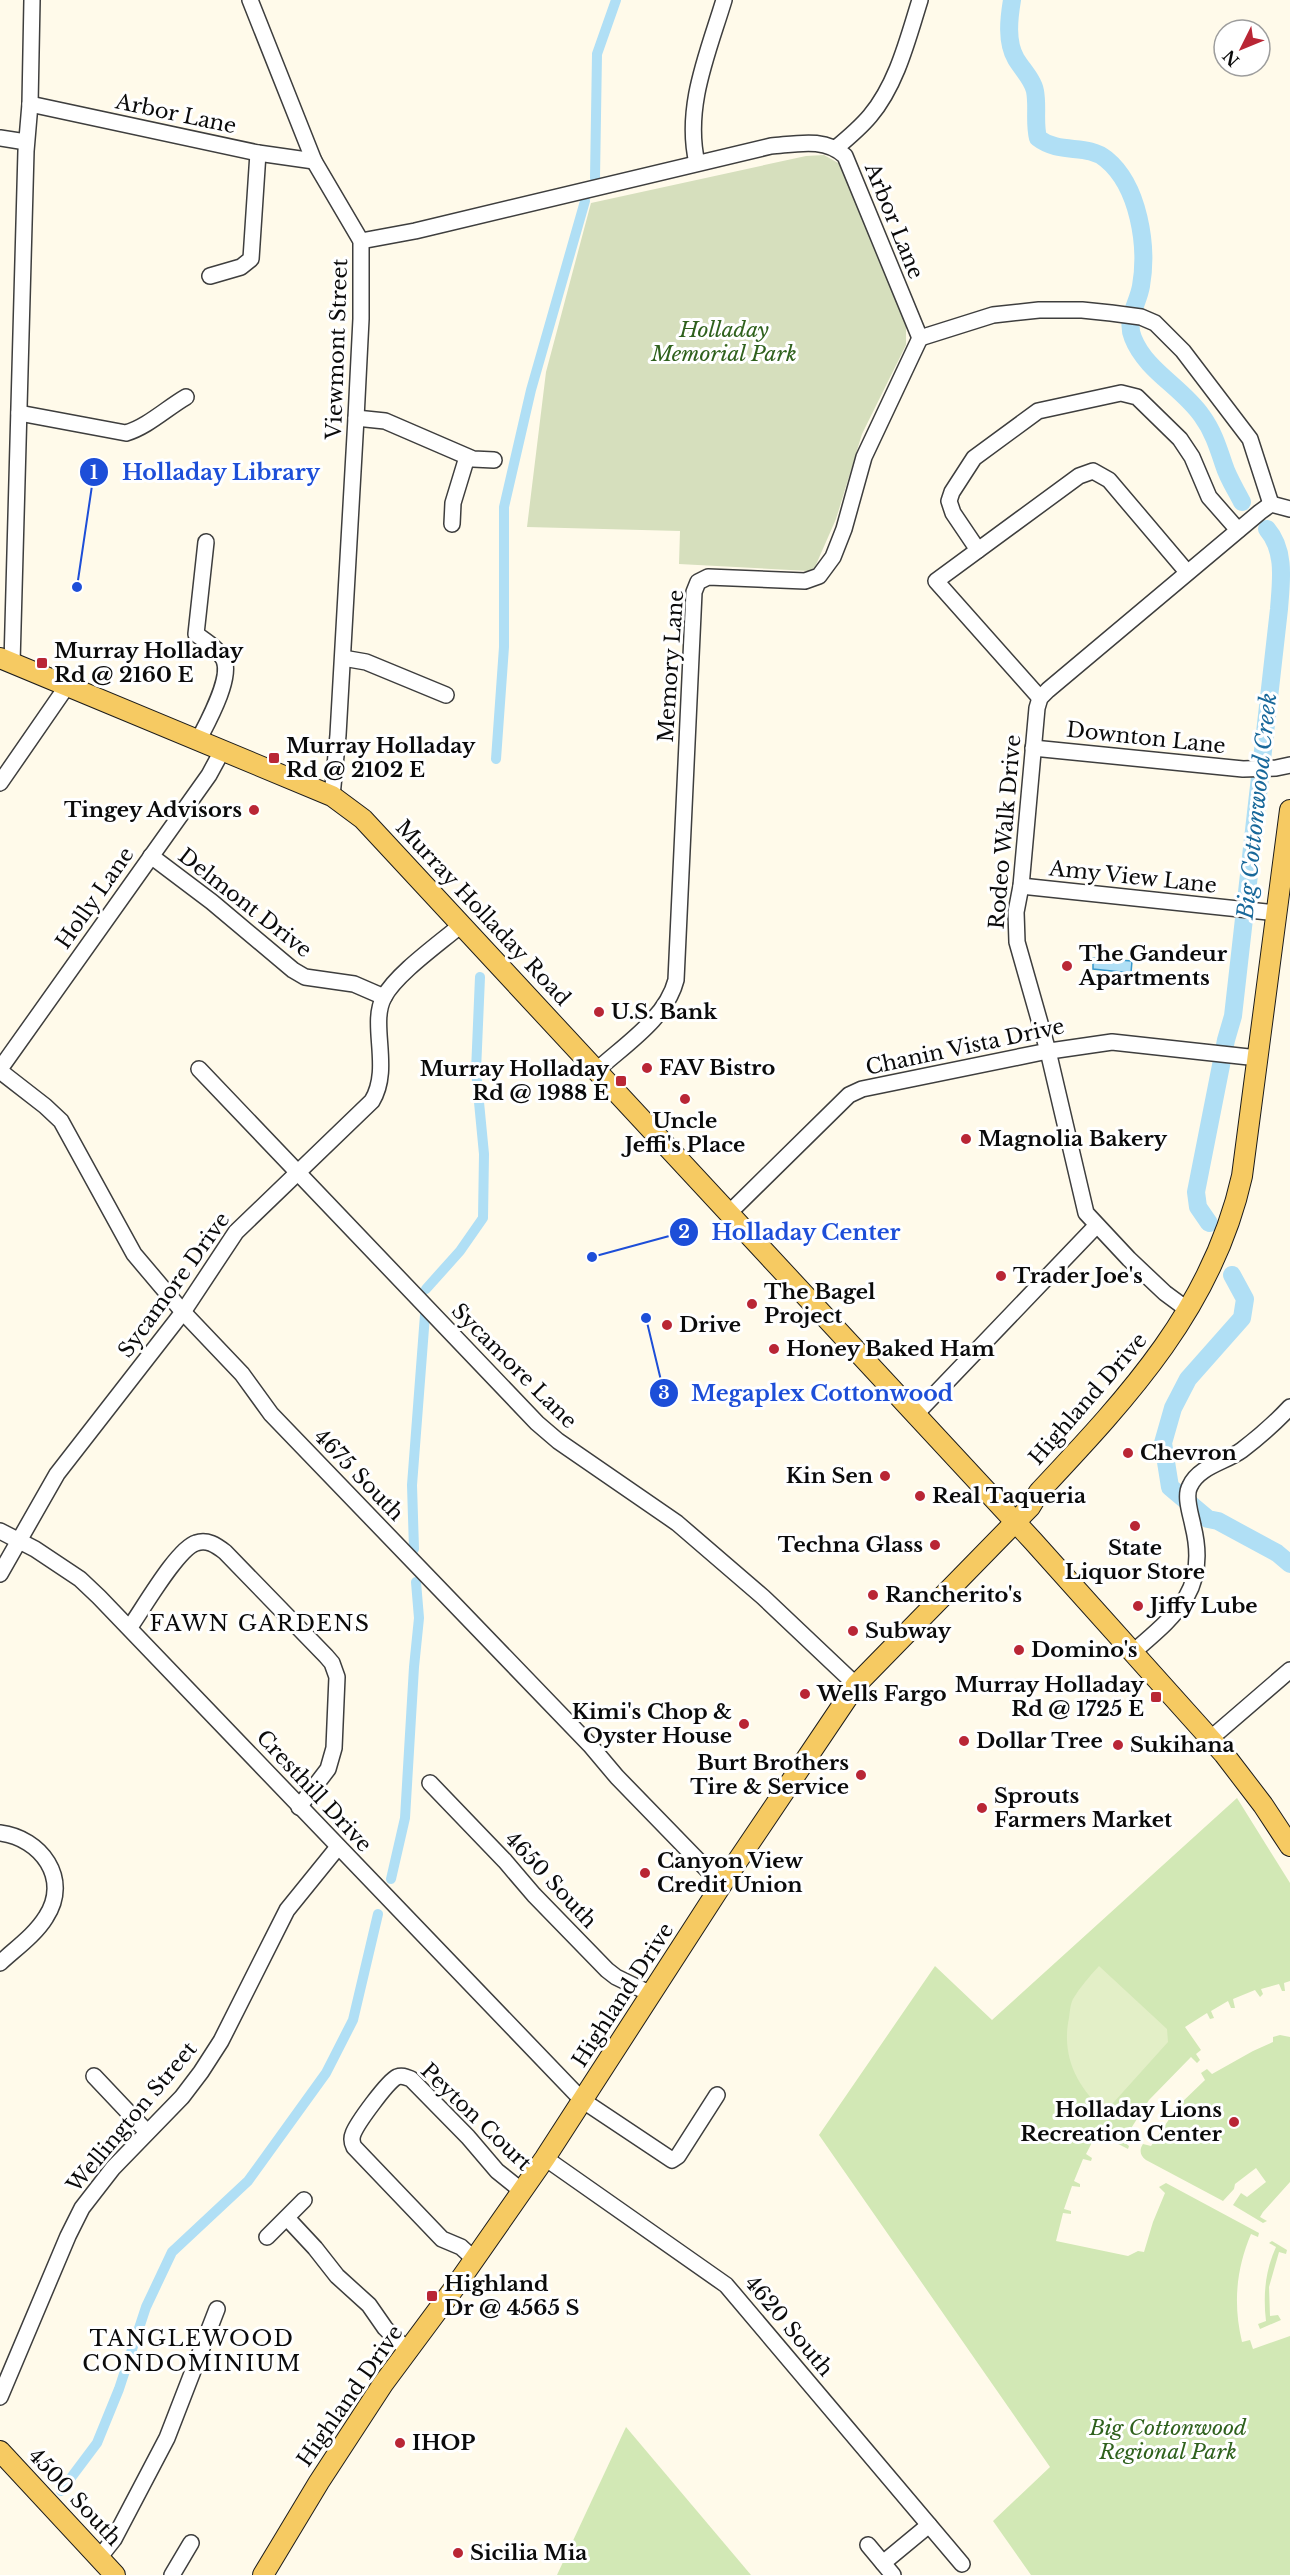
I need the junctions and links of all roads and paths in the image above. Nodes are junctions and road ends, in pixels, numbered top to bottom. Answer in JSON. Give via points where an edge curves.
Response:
{"nodes":[{"id":1,"x":32,"y":0,"type":"edge"},
{"id":2,"x":250,"y":0,"type":"edge"},
{"id":3,"x":724,"y":0,"type":"edge"},
{"id":4,"x":920,"y":0,"type":"edge"},
{"id":5,"x":30,"y":104,"type":"junction"},
{"id":6,"x":0,"y":138,"type":"edge"},
{"id":7,"x":26,"y":142,"type":"junction"},
{"id":8,"x":836,"y":148,"type":"junction"},
{"id":9,"x":258,"y":153,"type":"junction"},
{"id":10,"x":314,"y":161,"type":"junction"},
{"id":11,"x":697,"y":163,"type":"junction"},
{"id":12,"x":361,"y":241,"type":"junction"},
{"id":13,"x":210,"y":276,"type":"dead end"},
{"id":14,"x":920,"y":338,"type":"junction"},
{"id":15,"x":186,"y":398,"type":"dead end"},
{"id":16,"x":19,"y":412,"type":"junction"},
{"id":17,"x":356,"y":418,"type":"junction"},
{"id":18,"x":467,"y":457,"type":"junction"},
{"id":19,"x":494,"y":459,"type":"dead end"},
{"id":20,"x":1271,"y":504,"type":"junction"},
{"id":21,"x":1290,"y":508,"type":"edge"},
{"id":22,"x":452,"y":524,"type":"dead end"},
{"id":23,"x":1238,"y":530,"type":"junction"},
{"id":24,"x":206,"y":542,"type":"dead end"},
{"id":25,"x":978,"y":550,"type":"junction"},
{"id":26,"x":1187,"y":572,"type":"junction"},
{"id":27,"x":343,"y":658,"type":"junction"},
{"id":28,"x":6,"y":661,"type":"edge"},
{"id":29,"x":67,"y":686,"type":"junction"},
{"id":30,"x":446,"y":695,"type":"dead end"},
{"id":31,"x":1040,"y":698,"type":"junction"},
{"id":32,"x":198,"y":741,"type":"junction"},
{"id":33,"x":1033,"y":748,"type":"junction"},
{"id":34,"x":222,"y":751,"type":"junction"},
{"id":35,"x":1283,"y":767,"type":"edge"},
{"id":36,"x":0,"y":783,"type":"edge"},
{"id":37,"x":332,"y":796,"type":"junction"},
{"id":38,"x":1290,"y":810,"type":"edge"},
{"id":39,"x":151,"y":856,"type":"junction"},
{"id":40,"x":1021,"y":886,"type":"junction"},
{"id":41,"x":1277,"y":913,"type":"junction"},
{"id":42,"x":461,"y":925,"type":"junction"},
{"id":43,"x":384,"y":997,"type":"junction"},
{"id":44,"x":1048,"y":1051,"type":"junction"},
{"id":45,"x":1258,"y":1058,"type":"junction"},
{"id":46,"x":199,"y":1069,"type":"dead end"},
{"id":47,"x":0,"y":1070,"type":"edge"},
{"id":48,"x":596,"y":1071,"type":"junction"},
{"id":49,"x":297,"y":1173,"type":"junction"},
{"id":50,"x":728,"y":1214,"type":"junction"},
{"id":51,"x":1096,"y":1226,"type":"junction"},
{"id":52,"x":1188,"y":1310,"type":"junction"},
{"id":53,"x":183,"y":1312,"type":"junction"},
{"id":54,"x":1290,"y":1407,"type":"edge"},
{"id":55,"x":915,"y":1415,"type":"junction"},
{"id":56,"x":1015,"y":1522,"type":"junction"},
{"id":57,"x":0,"y":1531,"type":"edge"},
{"id":58,"x":21,"y":1540,"type":"junction"},
{"id":59,"x":0,"y":1574,"type":"edge"},
{"id":60,"x":130,"y":1627,"type":"junction"},
{"id":61,"x":1132,"y":1653,"type":"junction"},
{"id":62,"x":1290,"y":1670,"type":"edge"},
{"id":63,"x":856,"y":1684,"type":"junction"},
{"id":64,"x":1210,"y":1739,"type":"junction"},
{"id":65,"x":430,"y":1783,"type":"dead end"},
{"id":66,"x":299,"y":1807,"type":"junction"},
{"id":67,"x":0,"y":1833,"type":"edge"},
{"id":68,"x":1290,"y":1846,"type":"edge"},
{"id":69,"x":338,"y":1847,"type":"junction"},
{"id":70,"x":722,"y":1885,"type":"junction"},
{"id":71,"x":0,"y":1964,"type":"edge"},
{"id":72,"x":651,"y":1994,"type":"junction"},
{"id":73,"x":94,"y":2076,"type":"dead end"},
{"id":74,"x":717,"y":2095,"type":"dead end"},
{"id":75,"x":582,"y":2100,"type":"junction"},
{"id":76,"x":147,"y":2132,"type":"junction"},
{"id":77,"x":545,"y":2158,"type":"junction"},
{"id":78,"x":522,"y":2191,"type":"junction"},
{"id":79,"x":304,"y":2199,"type":"dead end"},
{"id":80,"x":286,"y":2218,"type":"junction"},
{"id":81,"x":267,"y":2237,"type":"dead end"},
{"id":82,"x":474,"y":2259,"type":"junction"},
{"id":83,"x":217,"y":2308,"type":"dead end"},
{"id":84,"x":409,"y":2352,"type":"junction"},
{"id":85,"x":0,"y":2397,"type":"edge"},
{"id":86,"x":0,"y":2451,"type":"edge"},
{"id":87,"x":929,"y":2525,"type":"junction"},
{"id":88,"x":191,"y":2543,"type":"dead end"},
{"id":89,"x":867,"y":2545,"type":"dead end"},
{"id":90,"x":99,"y":2558,"type":"junction"},
{"id":91,"x":883,"y":2563,"type":"junction"},
{"id":92,"x":962,"y":2564,"type":"dead end"},
{"id":93,"x":115,"y":2575,"type":"edge"},
{"id":94,"x":172,"y":2575,"type":"edge"},
{"id":95,"x":263,"y":2575,"type":"edge"},
{"id":96,"x":893,"y":2575,"type":"edge"}],
"edges":[{"from":1,"to":5,"type":"street"},
{"from":2,"to":10,"type":"street","name":"Viewmont Street"},
{"from":3,"to":11,"type":"street","via":[[699,79],[694,112]]},
{"from":4,"to":8,"type":"street","via":[[881,100]]},
{"from":5,"to":7,"type":"street"},
{"from":5,"to":9,"type":"street","name":"Arbor Lane"},
{"from":6,"to":7,"type":"street"},
{"from":7,"to":16,"type":"street"},
{"from":8,"to":11,"type":"street","name":"Arbor Lane","via":[[814,142],[771,146]]},
{"from":8,"to":14,"type":"street","name":"Arbor Lane","via":[[845,156]]},
{"from":9,"to":10,"type":"street","name":"Arbor Lane"},
{"from":9,"to":13,"type":"street","via":[[251,259],[241,267]]},
{"from":10,"to":12,"type":"street","name":"Viewmont Street"},
{"from":11,"to":12,"type":"street","name":"Arbor Lane"},
{"from":12,"to":17,"type":"street","name":"Viewmont Street"},
{"from":14,"to":20,"type":"street","via":[[993,315],[1039,310],[1082,310],[1155,322],[1250,439]]},
{"from":14,"to":48,"type":"street","name":"Memory Lane","via":[[864,457],[844,529],[824,573],[805,581],[708,577],[698,582],[689,657],[676,980],[663,1009]]},
{"from":15,"to":16,"type":"street","via":[[126,432]]},
{"from":16,"to":28,"type":"street"},
{"from":17,"to":18,"type":"street","via":[[385,422]]},
{"from":17,"to":27,"type":"street","name":"Viewmont Street"},
{"from":18,"to":19,"type":"street"},
{"from":18,"to":22,"type":"street","via":[[453,503]]},
{"from":20,"to":21,"type":"street"},
{"from":20,"to":23,"type":"street"},
{"from":23,"to":25,"type":"street","via":[[1209,496],[1180,439],[1141,400],[1129,394],[1038,411],[974,458],[949,501]]},
{"from":23,"to":26,"type":"street"},
{"from":24,"to":32,"type":"street","via":[[196,634],[220,653],[225,671]]},
{"from":25,"to":26,"type":"street","via":[[1079,476],[1093,471],[1109,480]]},
{"from":25,"to":31,"type":"street","via":[[936,581]]},
{"from":26,"to":31,"type":"street"},
{"from":27,"to":30,"type":"street","via":[[366,662]]},
{"from":27,"to":37,"type":"street","name":"Viewmont Street"},
{"from":28,"to":29,"type":"main road","name":"Murray Holladay Road"},
{"from":29,"to":32,"type":"main road","name":"Murray Holladay Road"},
{"from":29,"to":36,"type":"street"},
{"from":31,"to":33,"type":"street","name":"Rodeo Walk Drive"},
{"from":32,"to":34,"type":"main road","name":"Murray Holladay Road"},
{"from":33,"to":35,"type":"street","name":"Downton Lane","via":[[1243,769]]},
{"from":33,"to":40,"type":"street","name":"Rodeo Walk Drive"},
{"from":34,"to":37,"type":"main road","name":"Murray Holladay Road"},
{"from":34,"to":39,"type":"street","name":"Holly Lane"},
{"from":37,"to":42,"type":"main road","name":"Murray Holladay Road","via":[[363,819]]},
{"from":38,"to":41,"type":"main road","name":"Highland Drive"},
{"from":39,"to":43,"type":"street","name":"Delmont Drive","via":[[292,970],[310,978],[354,984]]},
{"from":39,"to":47,"type":"street","name":"Holly Lane"},
{"from":40,"to":41,"type":"street","name":"Amy View Lane"},
{"from":40,"to":44,"type":"street","name":"Rodeo Walk Drive","via":[[1016,912],[1017,942]]},
{"from":41,"to":45,"type":"main road","name":"Highland Drive"},
{"from":42,"to":43,"type":"street"},
{"from":42,"to":48,"type":"main road","name":"Murray Holladay Road"},
{"from":43,"to":49,"type":"street","name":"Sycamore Drive","via":[[380,1013],[381,1074],[375,1096]]},
{"from":44,"to":45,"type":"street","name":"Chanin Vista Drive","via":[[1112,1042]]},
{"from":44,"to":50,"type":"street","name":"Chanin Vista Drive","via":[[861,1089],[849,1095]]},
{"from":44,"to":51,"type":"street","name":"Rodeo Walk Drive","via":[[1084,1206]]},
{"from":45,"to":52,"type":"main road","name":"Highland Drive","via":[[1245,1158],[1232,1215],[1218,1255]]},
{"from":46,"to":49,"type":"street","name":"Sycamore Lane"},
{"from":47,"to":53,"type":"street","name":"4675 South","via":[[61,1121],[130,1249]]},
{"from":48,"to":50,"type":"main road","name":"Murray Holladay Road"},
{"from":49,"to":53,"type":"street","name":"Sycamore Drive","via":[[236,1232]]},
{"from":49,"to":63,"type":"street","name":"Sycamore Lane","via":[[537,1423],[677,1523]]},
{"from":50,"to":55,"type":"main road","name":"Murray Holladay Road"},
{"from":51,"to":52,"type":"street","name":"Rodeo Walk Drive"},
{"from":51,"to":55,"type":"street"},
{"from":52,"to":56,"type":"main road","name":"Highland Drive","via":[[1137,1384]]},
{"from":53,"to":58,"type":"street","name":"Sycamore Drive","via":[[63,1466]]},
{"from":53,"to":70,"type":"street","name":"4675 South","via":[[242,1374],[271,1414]]},
{"from":54,"to":61,"type":"street","via":[[1241,1451],[1202,1472],[1190,1485],[1188,1496],[1197,1548],[1190,1592],[1174,1616]]},
{"from":55,"to":56,"type":"main road","name":"Murray Holladay Road"},
{"from":56,"to":61,"type":"main road","name":"Murray Holladay Road"},
{"from":56,"to":63,"type":"main road","name":"Highland Drive"},
{"from":57,"to":58,"type":"street","name":"Cresthill Drive"},
{"from":58,"to":59,"type":"street","name":"Sycamore Drive"},
{"from":58,"to":60,"type":"street","name":"Cresthill Drive","via":[[80,1580]]},
{"from":60,"to":66,"type":"street","name":"Cresthill Drive"},
{"from":60,"to":66,"type":"street","via":[[182,1552],[198,1542],[208,1542],[225,1552],[326,1656],[338,1677],[334,1748],[328,1769]]},
{"from":61,"to":64,"type":"main road","name":"Murray Holladay Road"},
{"from":62,"to":64,"type":"street"},
{"from":63,"to":70,"type":"main road","name":"Highland Drive"},
{"from":64,"to":68,"type":"main road","name":"Murray Holladay Road"},
{"from":65,"to":72,"type":"street","name":"4650 South","via":[[607,1970]]},
{"from":66,"to":69,"type":"street","name":"Cresthill Drive"},
{"from":67,"to":71,"type":"street","via":[[30,1842],[44,1856],[54,1884],[52,1904],[40,1925]]},
{"from":69,"to":75,"type":"street","name":"Cresthill Drive"},
{"from":69,"to":76,"type":"street","name":"Wellington Street","via":[[287,1910],[211,2058],[187,2091]]},
{"from":70,"to":72,"type":"main road","name":"Highland Drive"},
{"from":72,"to":75,"type":"main road","name":"Highland Drive"},
{"from":73,"to":76,"type":"street"},
{"from":74,"to":75,"type":"street","name":"Cresthill Drive","via":[[672,2160]]},
{"from":75,"to":77,"type":"main road","name":"Highland Drive"},
{"from":76,"to":85,"type":"street","name":"Wellington Street","via":[[103,2180],[78,2216]]},
{"from":77,"to":78,"type":"main road","name":"Highland Drive"},
{"from":77,"to":87,"type":"street","name":"4620 South","via":[[726,2285]]},
{"from":78,"to":82,"type":"main road","name":"Highland Drive"},
{"from":78,"to":82,"type":"street","name":"Peyton Court","via":[[411,2079],[399,2076],[389,2083],[356,2128],[352,2144],[437,2234]]},
{"from":79,"to":80,"type":"street"},
{"from":80,"to":81,"type":"street"},
{"from":80,"to":84,"type":"street"},
{"from":82,"to":84,"type":"main road","name":"Highland Drive"},
{"from":83,"to":90,"type":"street","via":[[166,2438],[114,2539]]},
{"from":84,"to":95,"type":"main road","name":"Highland Drive","via":[[383,2384]]},
{"from":86,"to":90,"type":"main road","name":"4500 South"},
{"from":87,"to":91,"type":"street"},
{"from":87,"to":92,"type":"street","name":"4620 South"},
{"from":88,"to":94,"type":"street"},
{"from":89,"to":91,"type":"street"},
{"from":90,"to":93,"type":"main road","name":"4500 South"},
{"from":91,"to":96,"type":"street"}]}
